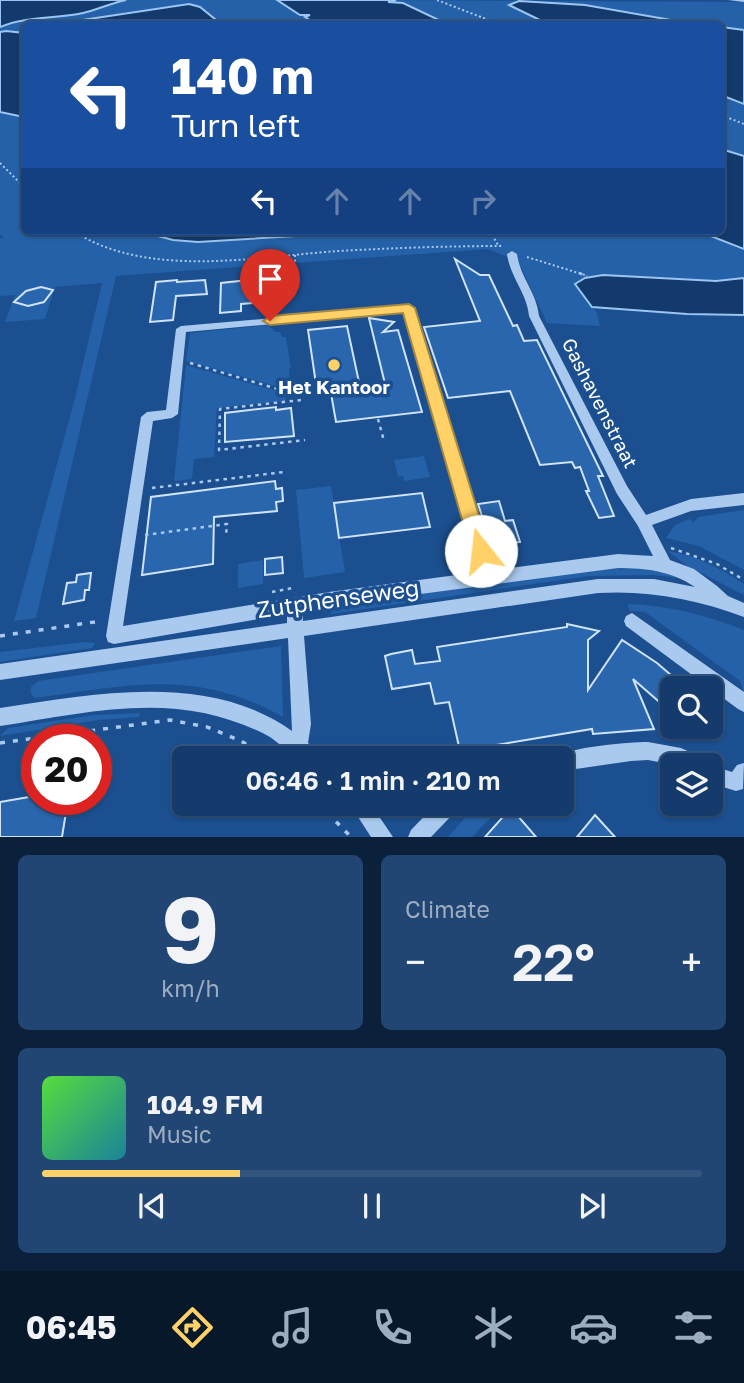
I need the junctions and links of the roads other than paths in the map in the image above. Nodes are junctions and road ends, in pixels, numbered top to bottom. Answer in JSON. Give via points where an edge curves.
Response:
{"nodes":[{"id":1,"x":730,"y":0,"type":"edge"},
{"id":2,"x":744,"y":1,"type":"edge"},
{"id":3,"x":512,"y":254,"type":"road end"},
{"id":4,"x":744,"y":499,"type":"edge"},
{"id":5,"x":643,"y":522,"type":"junction"},
{"id":6,"x":665,"y":565,"type":"junction"},
{"id":7,"x":488,"y":577,"type":"junction"},
{"id":8,"x":723,"y":602,"type":"junction"},
{"id":9,"x":294,"y":606,"type":"junction"},
{"id":10,"x":744,"y":610,"type":"edge"},
{"id":11,"x":632,"y":621,"type":"dead end"},
{"id":12,"x":295,"y":630,"type":"junction"},
{"id":13,"x":0,"y":672,"type":"edge"},
{"id":14,"x":744,"y":703,"type":"edge"},
{"id":15,"x":0,"y":717,"type":"edge"},
{"id":16,"x":299,"y":745,"type":"joint"},
{"id":17,"x":673,"y":753,"type":"edge"},
{"id":18,"x":574,"y":760,"type":"edge"},
{"id":19,"x":744,"y":772,"type":"edge"},
{"id":20,"x":723,"y":778,"type":"edge"},
{"id":21,"x":368,"y":816,"type":"edge"},
{"id":22,"x":438,"y":816,"type":"edge"},
{"id":23,"x":383,"y":837,"type":"edge"},
{"id":24,"x":418,"y":837,"type":"edge"}],
"edges":[{"from":1,"to":2,"type":"street"},
{"from":3,"to":5,"type":"street","name":"Gashavenstraat","via":[[535,307],[534,316],[622,490]]},
{"from":4,"to":5,"type":"street","via":[[691,505]]},
{"from":5,"to":6,"type":"street","name":"Gashavenstraat"},
{"from":6,"to":7,"type":"street","name":"Zutphenseweg","via":[[618,561]]},
{"from":6,"to":8,"type":"street","name":"Zutphenseweg","via":[[708,585]]},
{"from":7,"to":9,"type":"street","name":"Zutphenseweg"},
{"from":7,"to":9,"type":"street","name":"Zutphenseweg","via":[[409,308],[181,329],[172,414],[147,417],[114,636]]},
{"from":8,"to":10,"type":"street","name":"Zutphenseweg"},
{"from":8,"to":12,"type":"street","name":"Zutphenseweg","via":[[658,586],[614,585]]},
{"from":9,"to":12,"type":"street"},
{"from":11,"to":14,"type":"street"},
{"from":12,"to":13,"type":"street","name":"Zutphenseweg"},
{"from":12,"to":16,"type":"street","via":[[302,724]]},
{"from":15,"to":16,"type":"street","via":[[114,700],[168,698],[229,709]]},
{"from":17,"to":18,"type":"street","via":[[653,750]]},
{"from":19,"to":20,"type":"street","via":[[736,782]]},
{"from":21,"to":23,"type":"street"},
{"from":22,"to":24,"type":"street"}]}
